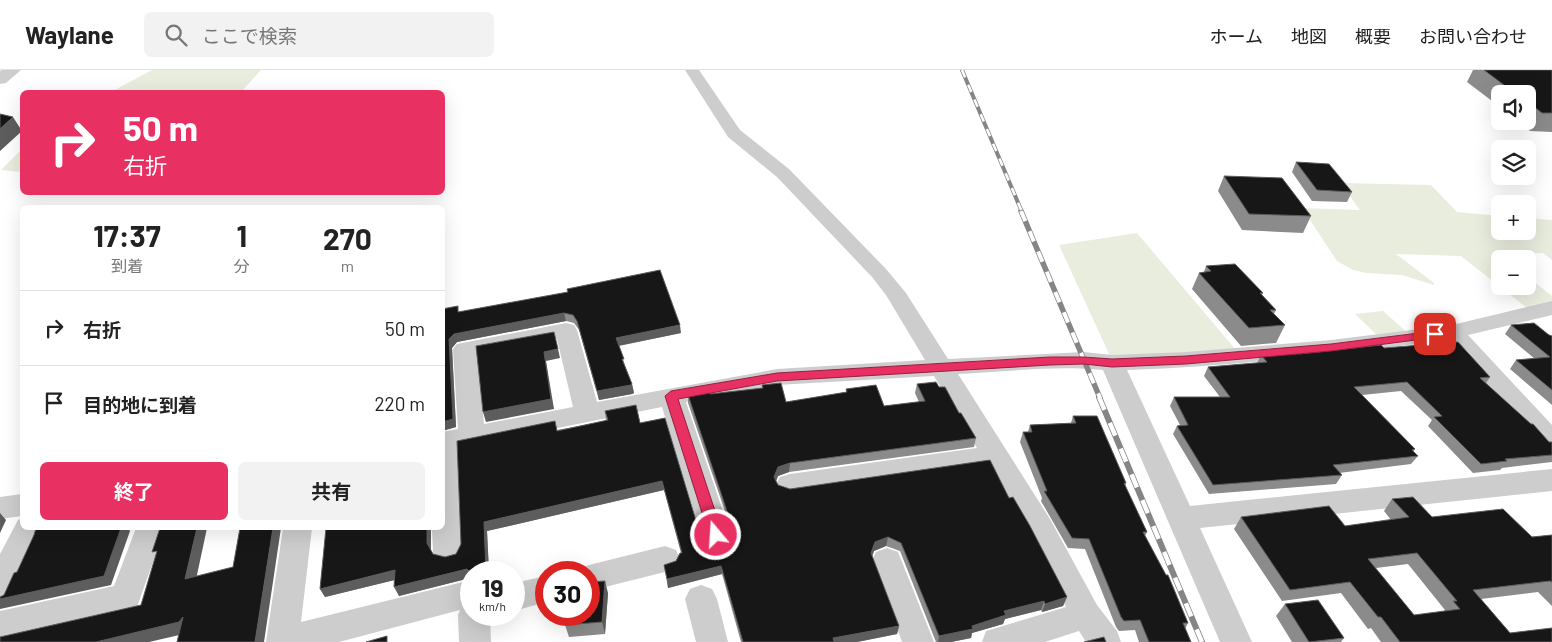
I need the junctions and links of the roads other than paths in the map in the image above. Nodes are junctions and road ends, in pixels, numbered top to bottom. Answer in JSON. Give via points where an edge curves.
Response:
{"nodes":[{"id":1,"x":692,"y":70,"type":"edge"},
{"id":2,"x":1552,"y":308,"type":"edge"},
{"id":3,"x":1524,"y":315,"type":"junction"},
{"id":4,"x":1452,"y":332,"type":"junction"},
{"id":5,"x":1545,"y":332,"type":"edge"},
{"id":6,"x":1112,"y":363,"type":"junction"},
{"id":7,"x":942,"y":369,"type":"junction"},
{"id":8,"x":671,"y":396,"type":"junction"},
{"id":9,"x":587,"y":413,"type":"junction"},
{"id":10,"x":472,"y":435,"type":"junction"},
{"id":11,"x":445,"y":442,"type":"edge"},
{"id":12,"x":1552,"y":442,"type":"edge"},
{"id":13,"x":996,"y":456,"type":"junction"},
{"id":14,"x":1552,"y":480,"type":"edge"},
{"id":15,"x":790,"y":485,"type":"dead end"},
{"id":16,"x":445,"y":486,"type":"edge"},
{"id":17,"x":20,"y":505,"type":"edge"},
{"id":18,"x":0,"y":508,"type":"edge"},
{"id":19,"x":1180,"y":519,"type":"junction"},
{"id":20,"x":27,"y":530,"type":"edge"},
{"id":21,"x":149,"y":530,"type":"edge"},
{"id":22,"x":297,"y":530,"type":"edge"},
{"id":23,"x":716,"y":535,"type":"dead end"},
{"id":24,"x":448,"y":552,"type":"dead end"},
{"id":25,"x":665,"y":560,"type":"dead end"},
{"id":26,"x":887,"y":561,"type":"dead end"},
{"id":27,"x":6,"y":566,"type":"edge"},
{"id":28,"x":600,"y":575,"type":"edge"},
{"id":29,"x":0,"y":593,"type":"edge"},
{"id":30,"x":460,"y":597,"type":"edge"},
{"id":31,"x":701,"y":599,"type":"dead end"},
{"id":32,"x":1086,"y":615,"type":"junction"},
{"id":33,"x":0,"y":625,"type":"edge"},
{"id":34,"x":475,"y":626,"type":"edge"},
{"id":35,"x":282,"y":642,"type":"edge"},
{"id":36,"x":476,"y":642,"type":"edge"},
{"id":37,"x":712,"y":642,"type":"edge"},
{"id":38,"x":918,"y":642,"type":"edge"},
{"id":39,"x":998,"y":642,"type":"edge"},
{"id":40,"x":1105,"y":642,"type":"edge"},
{"id":41,"x":1236,"y":642,"type":"edge"}],
"edges":[{"from":1,"to":7,"type":"street","via":[[734,133],[783,173],[879,273]]},
{"from":2,"to":3,"type":"street"},
{"from":3,"to":4,"type":"street"},
{"from":3,"to":5,"type":"street"},
{"from":4,"to":6,"type":"street","via":[[1321,348]]},
{"from":4,"to":12,"type":"street"},
{"from":6,"to":7,"type":"street","via":[[1050,361]]},
{"from":6,"to":19,"type":"street"},
{"from":7,"to":8,"type":"street","via":[[777,377]]},
{"from":7,"to":13,"type":"street"},
{"from":8,"to":9,"type":"street"},
{"from":8,"to":23,"type":"street"},
{"from":9,"to":10,"type":"street"},
{"from":9,"to":10,"type":"street","via":[[566,330],[465,349]]},
{"from":10,"to":11,"type":"street"},
{"from":13,"to":15,"type":"street"},
{"from":13,"to":32,"type":"street","via":[[1040,527]]},
{"from":14,"to":19,"type":"street"},
{"from":16,"to":24,"type":"street"},
{"from":17,"to":18,"type":"street"},
{"from":19,"to":41,"type":"street"},
{"from":20,"to":27,"type":"street"},
{"from":21,"to":33,"type":"street","via":[[126,597]]},
{"from":22,"to":35,"type":"street"},
{"from":25,"to":28,"type":"street"},
{"from":26,"to":38,"type":"street"},
{"from":27,"to":29,"type":"street"},
{"from":30,"to":35,"type":"street"},
{"from":31,"to":37,"type":"street"},
{"from":32,"to":39,"type":"street"},
{"from":32,"to":40,"type":"street"},
{"from":34,"to":36,"type":"street"}]}
